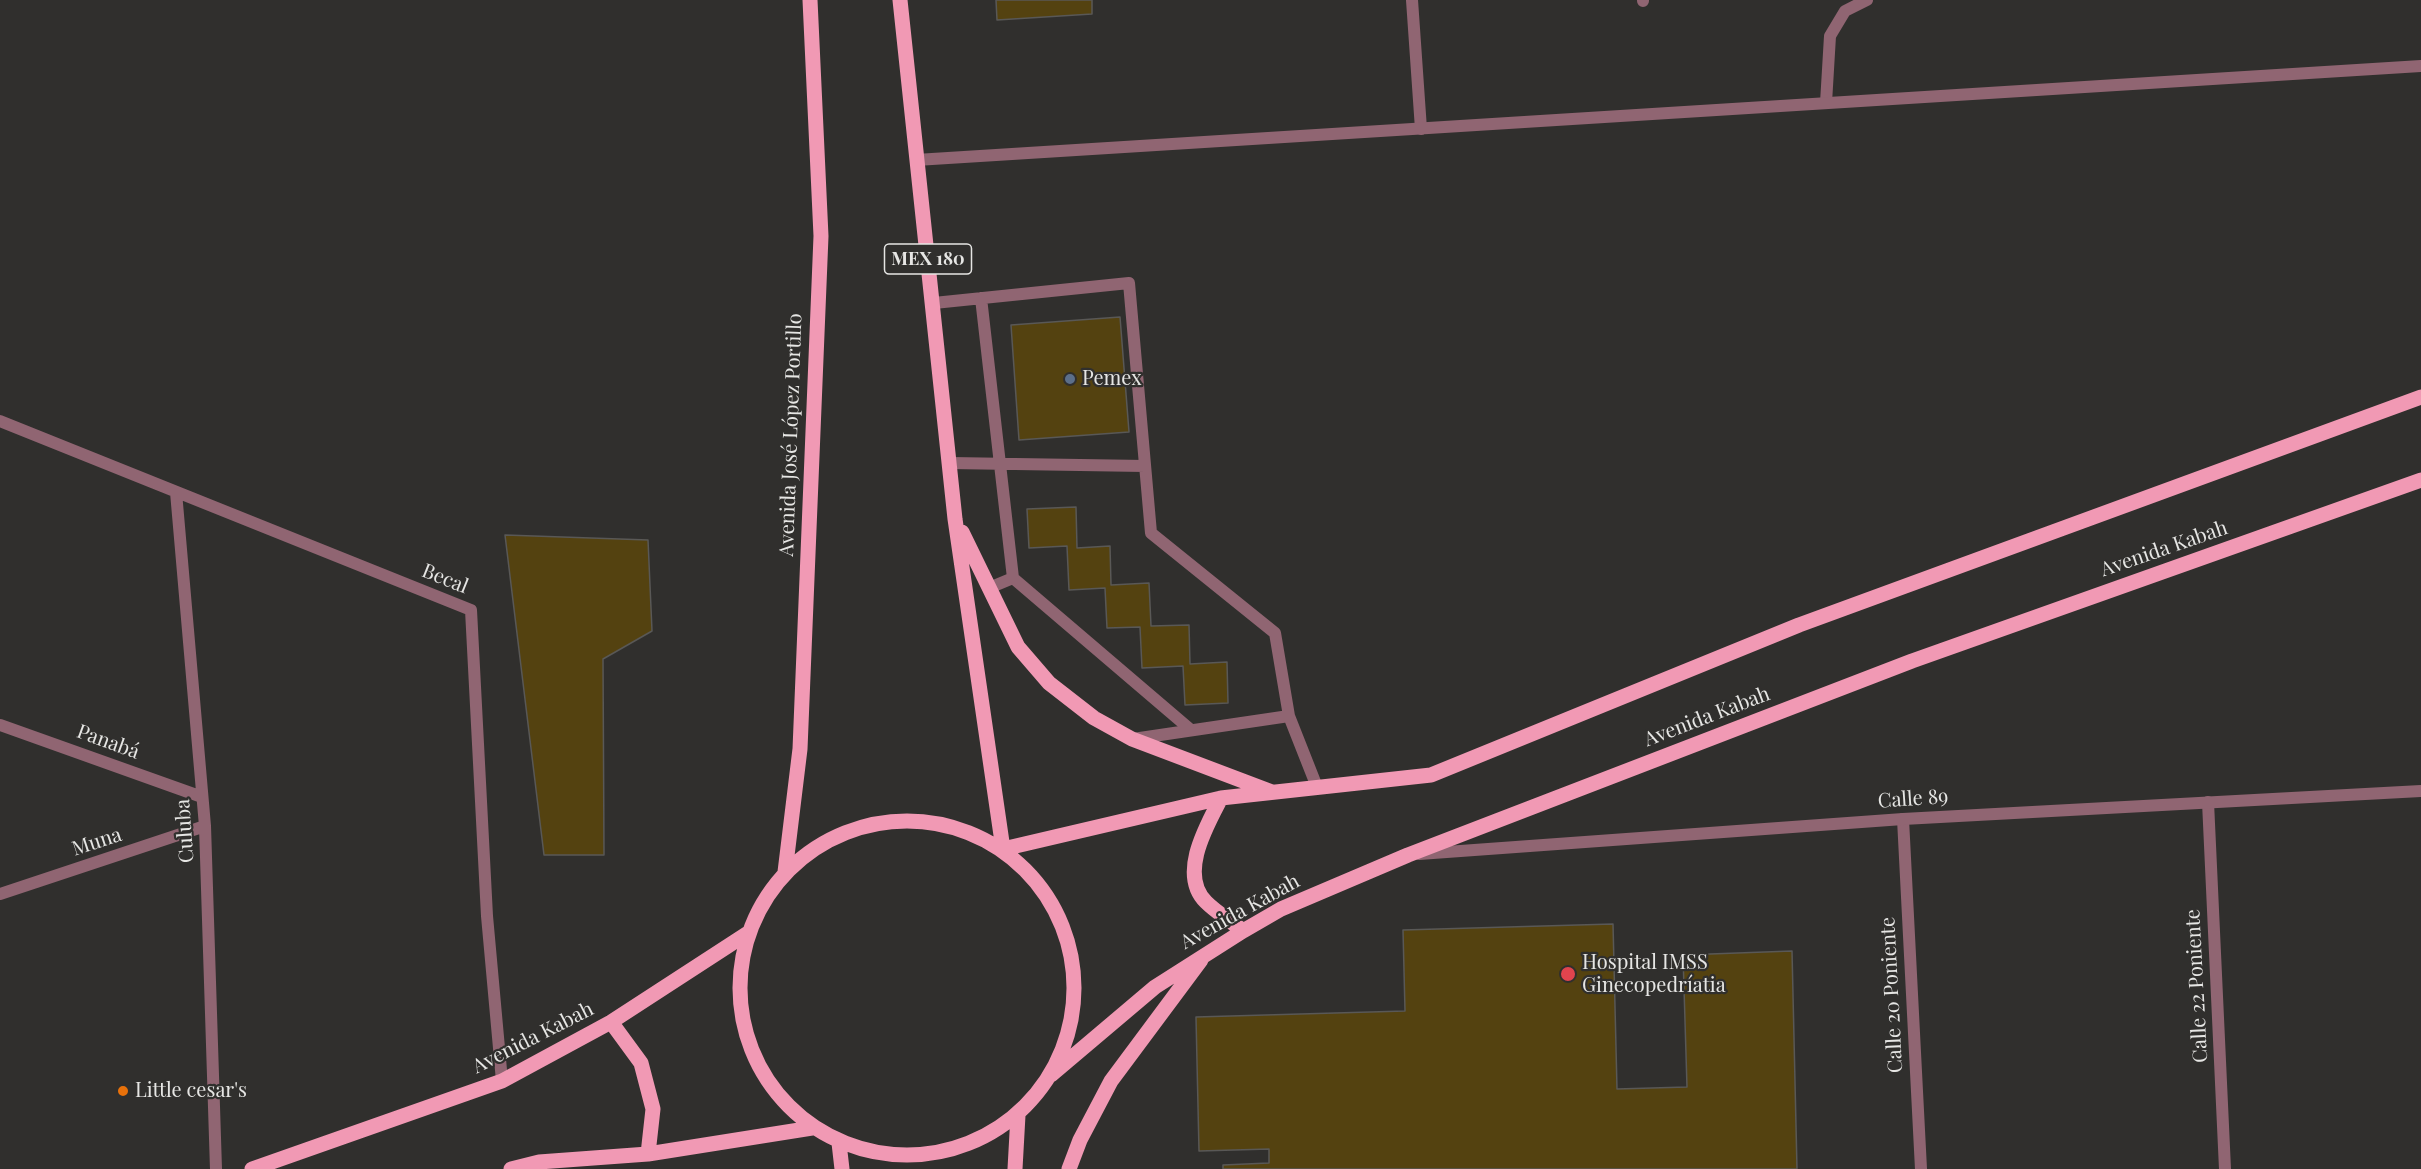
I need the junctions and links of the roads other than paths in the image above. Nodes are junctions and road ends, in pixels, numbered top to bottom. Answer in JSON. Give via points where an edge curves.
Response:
{"nodes":[{"id":1,"x":810,"y":0,"type":"edge"},
{"id":2,"x":900,"y":0,"type":"edge"},
{"id":3,"x":1412,"y":0,"type":"edge"},
{"id":4,"x":1866,"y":0,"type":"edge"},
{"id":5,"x":2421,"y":66,"type":"edge"},
{"id":6,"x":1826,"y":103,"type":"junction"},
{"id":7,"x":1421,"y":129,"type":"junction"},
{"id":8,"x":916,"y":160,"type":"junction"},
{"id":9,"x":981,"y":298,"type":"junction"},
{"id":10,"x":933,"y":303,"type":"junction"},
{"id":11,"x":2421,"y":397,"type":"edge"},
{"id":12,"x":0,"y":421,"type":"edge"},
{"id":13,"x":950,"y":463,"type":"junction"},
{"id":14,"x":1000,"y":464,"type":"junction"},
{"id":15,"x":1145,"y":466,"type":"junction"},
{"id":16,"x":2421,"y":480,"type":"edge"},
{"id":17,"x":176,"y":492,"type":"junction"},
{"id":18,"x":955,"y":519,"type":"junction"},
{"id":19,"x":1014,"y":578,"type":"junction"},
{"id":20,"x":989,"y":588,"type":"junction"},
{"id":21,"x":1289,"y":716,"type":"junction"},
{"id":22,"x":0,"y":725,"type":"edge"},
{"id":23,"x":1191,"y":730,"type":"junction"},
{"id":24,"x":1132,"y":739,"type":"junction"},
{"id":25,"x":1317,"y":787,"type":"junction"},
{"id":26,"x":2421,"y":791,"type":"edge"},
{"id":27,"x":1276,"y":793,"type":"junction"},
{"id":28,"x":202,"y":797,"type":"junction"},
{"id":29,"x":1221,"y":798,"type":"junction"},
{"id":30,"x":2208,"y":802,"type":"junction"},
{"id":31,"x":1903,"y":819,"type":"junction"},
{"id":32,"x":206,"y":826,"type":"junction"},
{"id":33,"x":1003,"y":849,"type":"junction"},
{"id":34,"x":1408,"y":855,"type":"junction"},
{"id":35,"x":785,"y":872,"type":"junction"},
{"id":36,"x":0,"y":894,"type":"edge"},
{"id":37,"x":1243,"y":931,"type":"junction"},
{"id":38,"x":748,"y":933,"type":"junction"},
{"id":39,"x":1206,"y":953,"type":"junction"},
{"id":40,"x":611,"y":1022,"type":"junction"},
{"id":41,"x":1051,"y":1075,"type":"junction"},
{"id":42,"x":502,"y":1081,"type":"junction"},
{"id":43,"x":1018,"y":1115,"type":"junction"},
{"id":44,"x":812,"y":1128,"type":"junction"},
{"id":45,"x":839,"y":1143,"type":"junction"},
{"id":46,"x":648,"y":1154,"type":"junction"},
{"id":47,"x":539,"y":1162,"type":"junction"},
{"id":48,"x":216,"y":1169,"type":"edge"},
{"id":49,"x":252,"y":1169,"type":"edge"},
{"id":50,"x":511,"y":1169,"type":"edge"},
{"id":51,"x":555,"y":1169,"type":"edge"},
{"id":52,"x":842,"y":1169,"type":"edge"},
{"id":53,"x":1015,"y":1169,"type":"edge"},
{"id":54,"x":1069,"y":1169,"type":"edge"},
{"id":55,"x":1921,"y":1169,"type":"edge"},
{"id":56,"x":2225,"y":1169,"type":"edge"}],
"edges":[{"from":1,"to":35,"type":"main road","name":"Avenida José López Portillo","via":[[821,236],[800,749]]},
{"from":2,"to":8,"type":"main road","number":"MEX 180"},
{"from":3,"to":7,"type":"street"},
{"from":4,"to":6,"type":"street","via":[[1845,11],[1830,36]]},
{"from":5,"to":6,"type":"street"},
{"from":6,"to":7,"type":"street"},
{"from":7,"to":8,"type":"street"},
{"from":8,"to":10,"type":"main road","number":"MEX 180"},
{"from":9,"to":10,"type":"street"},
{"from":9,"to":14,"type":"street"},
{"from":9,"to":15,"type":"street","via":[[1129,283]]},
{"from":10,"to":13,"type":"main road","number":"MEX 180"},
{"from":11,"to":25,"type":"main road","via":[[1799,626],[1431,775]]},
{"from":12,"to":17,"type":"street","name":"Becal"},
{"from":13,"to":14,"type":"street"},
{"from":13,"to":18,"type":"main road","number":"MEX 180"},
{"from":14,"to":15,"type":"street"},
{"from":14,"to":19,"type":"street"},
{"from":15,"to":21,"type":"street","via":[[1151,533],[1275,633]]},
{"from":16,"to":34,"type":"main road","name":"Avenida Kabah","via":[[1912,660]]},
{"from":17,"to":28,"type":"street","name":"Culuba"},
{"from":17,"to":42,"type":"street","name":"Becal","via":[[471,610],[487,916]]},
{"from":18,"to":20,"type":"main road"},
{"from":18,"to":33,"type":"main road","number":"MEX 180"},
{"from":19,"to":20,"type":"street"},
{"from":19,"to":23,"type":"street"},
{"from":20,"to":24,"type":"main road","via":[[1018,647],[1049,683],[1094,718]]},
{"from":21,"to":23,"type":"street"},
{"from":21,"to":25,"type":"street"},
{"from":22,"to":28,"type":"street","name":"Panabá"},
{"from":23,"to":24,"type":"street"},
{"from":24,"to":27,"type":"main road"},
{"from":25,"to":27,"type":"main road"},
{"from":26,"to":30,"type":"street","name":"Calle 89"},
{"from":27,"to":29,"type":"main road"},
{"from":28,"to":32,"type":"street","name":"Culuba"},
{"from":29,"to":33,"type":"main road"},
{"from":29,"to":37,"type":"main road","via":[[1203,833],[1194,876],[1204,900]]},
{"from":30,"to":31,"type":"street","name":"Calle 89"},
{"from":30,"to":56,"type":"street","name":"Calle 22 Poniente"},
{"from":31,"to":34,"type":"street","name":"Calle 89"},
{"from":31,"to":55,"type":"street","name":"Calle 20 Poniente"},
{"from":32,"to":36,"type":"street","name":"Muna"},
{"from":32,"to":48,"type":"street","name":"Culuba"},
{"from":33,"to":35,"type":"main road","via":[[962,827],[924,819],[873,822],[825,841]]},
{"from":33,"to":41,"type":"main road","via":[[1047,894],[1072,952],[1073,1016]]},
{"from":34,"to":37,"type":"main road","name":"Avenida Kabah","via":[[1281,909]]},
{"from":35,"to":38,"type":"main road"},
{"from":37,"to":39,"type":"main road","name":"Avenida Kabah"},
{"from":38,"to":40,"type":"main road","name":"Avenida Kabah"},
{"from":38,"to":44,"type":"main road","via":[[739,1006],[742,1016],[762,1075]]},
{"from":39,"to":41,"type":"main road","name":"Avenida Kabah","via":[[1155,987]]},
{"from":39,"to":54,"type":"main road","via":[[1111,1081]]},
{"from":40,"to":42,"type":"main road","name":"Avenida Kabah"},
{"from":40,"to":46,"type":"main road","via":[[640,1063],[653,1109]]},
{"from":41,"to":43,"type":"main road"},
{"from":42,"to":49,"type":"main road","name":"Avenida Kabah"},
{"from":43,"to":45,"type":"main road","via":[[963,1147],[901,1157]]},
{"from":43,"to":53,"type":"main road"},
{"from":44,"to":45,"type":"main road"},
{"from":44,"to":46,"type":"main road"},
{"from":45,"to":52,"type":"main road"},
{"from":46,"to":47,"type":"main road"},
{"from":47,"to":50,"type":"main road"},
{"from":47,"to":51,"type":"main road"}]}
